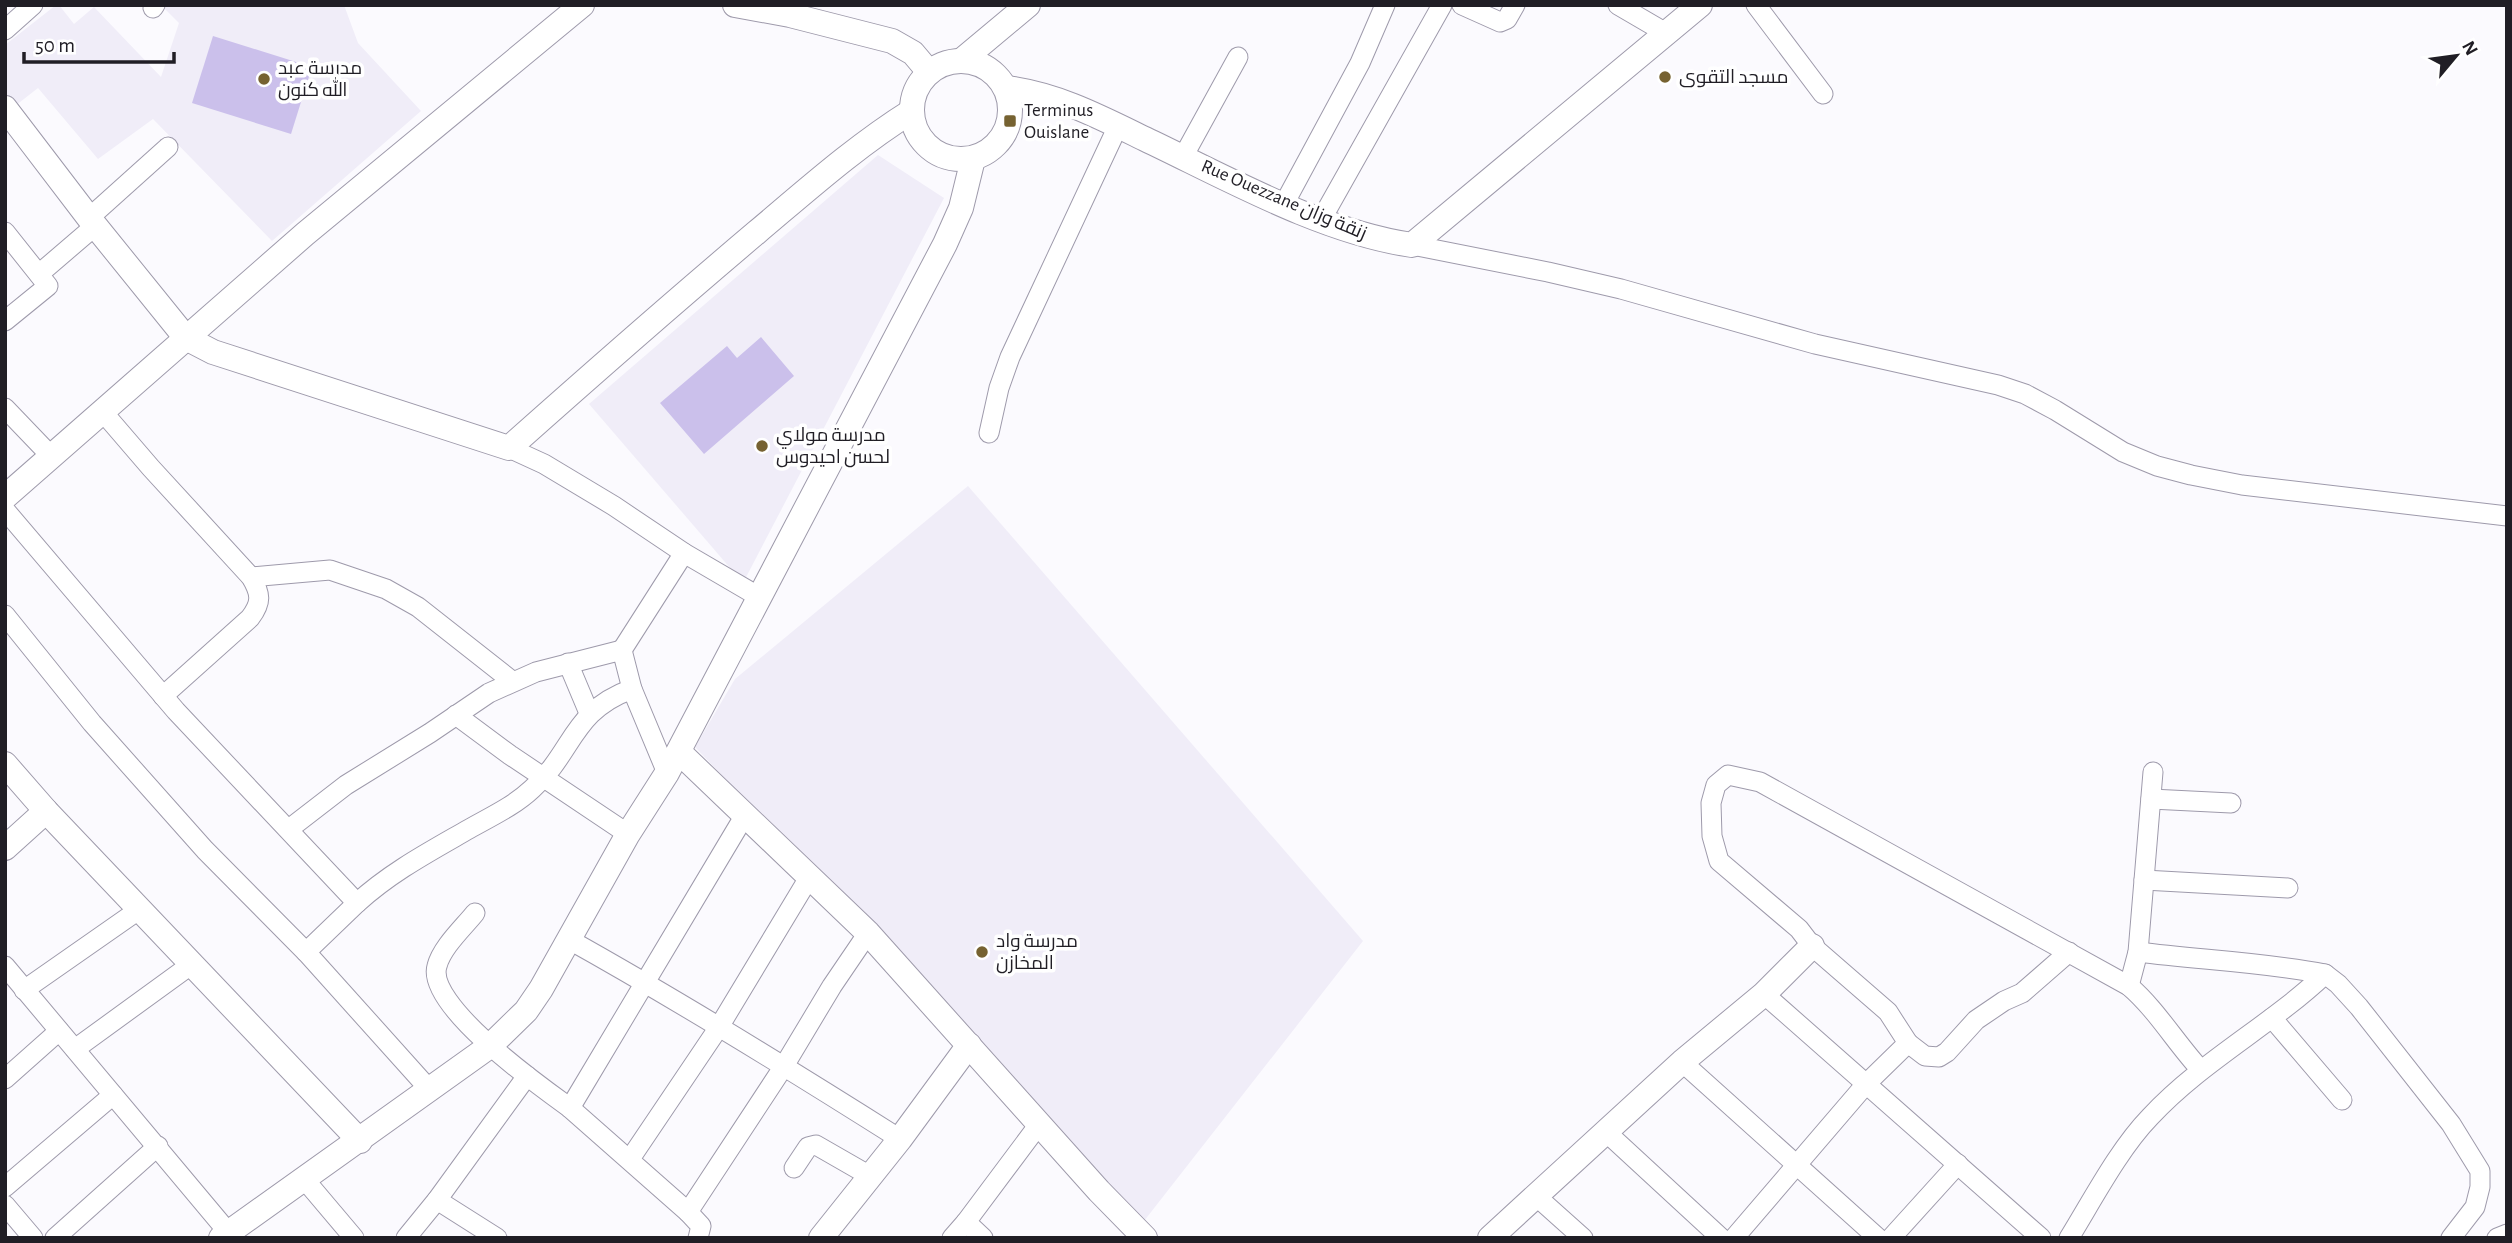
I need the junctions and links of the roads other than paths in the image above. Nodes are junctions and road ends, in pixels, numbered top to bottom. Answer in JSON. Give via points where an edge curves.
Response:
{"nodes":[{"id":1,"x":33,"y":5,"type":"edge"},
{"id":2,"x":582,"y":5,"type":"edge"},
{"id":3,"x":735,"y":5,"type":"edge"},
{"id":4,"x":1028,"y":5,"type":"edge"},
{"id":5,"x":1385,"y":5,"type":"edge"},
{"id":6,"x":1442,"y":5,"type":"edge"},
{"id":7,"x":1462,"y":5,"type":"edge"},
{"id":8,"x":1515,"y":5,"type":"edge"},
{"id":9,"x":1618,"y":5,"type":"edge"},
{"id":10,"x":1700,"y":5,"type":"edge"},
{"id":11,"x":1756,"y":5,"type":"edge"},
{"id":12,"x":5,"y":30,"type":"edge"},
{"id":13,"x":1666,"y":33,"type":"junction"},
{"id":14,"x":1238,"y":58,"type":"dead end"},
{"id":15,"x":961,"y":61,"type":"junction"},
{"id":16,"x":929,"y":72,"type":"junction"},
{"id":17,"x":1006,"y":88,"type":"junction"},
{"id":18,"x":1823,"y":94,"type":"dead end"},
{"id":19,"x":5,"y":108,"type":"edge"},
{"id":20,"x":912,"y":111,"type":"junction"},
{"id":21,"x":1118,"y":125,"type":"junction"},
{"id":22,"x":168,"y":148,"type":"dead end"},
{"id":23,"x":1183,"y":157,"type":"junction"},
{"id":24,"x":973,"y":159,"type":"junction"},
{"id":25,"x":1284,"y":204,"type":"junction"},
{"id":26,"x":1321,"y":220,"type":"junction"},
{"id":27,"x":92,"y":222,"type":"junction"},
{"id":28,"x":5,"y":232,"type":"edge"},
{"id":29,"x":1412,"y":245,"type":"junction"},
{"id":30,"x":39,"y":274,"type":"junction"},
{"id":31,"x":5,"y":321,"type":"edge"},
{"id":32,"x":186,"y":338,"type":"junction"},
{"id":33,"x":5,"y":408,"type":"edge"},
{"id":34,"x":102,"y":411,"type":"junction"},
{"id":35,"x":989,"y":433,"type":"dead end"},
{"id":36,"x":509,"y":448,"type":"junction"},
{"id":37,"x":51,"y":456,"type":"junction"},
{"id":38,"x":5,"y":497,"type":"edge"},
{"id":39,"x":5,"y":510,"type":"edge"},
{"id":40,"x":2507,"y":516,"type":"edge"},
{"id":41,"x":684,"y":553,"type":"junction"},
{"id":42,"x":251,"y":577,"type":"junction"},
{"id":43,"x":761,"y":598,"type":"junction"},
{"id":44,"x":5,"y":615,"type":"edge"},
{"id":45,"x":622,"y":650,"type":"junction"},
{"id":46,"x":568,"y":663,"type":"junction"},
{"id":47,"x":512,"y":681,"type":"junction"},
{"id":48,"x":632,"y":689,"type":"junction"},
{"id":49,"x":163,"y":696,"type":"junction"},
{"id":50,"x":589,"y":713,"type":"junction"},
{"id":51,"x":456,"y":715,"type":"junction"},
{"id":52,"x":673,"y":762,"type":"junction"},
{"id":53,"x":5,"y":764,"type":"edge"},
{"id":54,"x":2153,"y":772,"type":"dead end"},
{"id":55,"x":544,"y":778,"type":"junction"},
{"id":56,"x":2151,"y":799,"type":"junction"},
{"id":57,"x":2231,"y":803,"type":"dead end"},
{"id":58,"x":46,"y":811,"type":"junction"},
{"id":59,"x":746,"y":815,"type":"junction"},
{"id":60,"x":289,"y":829,"type":"junction"},
{"id":61,"x":628,"y":834,"type":"junction"},
{"id":62,"x":5,"y":848,"type":"edge"},
{"id":63,"x":810,"y":876,"type":"junction"},
{"id":64,"x":2144,"y":880,"type":"junction"},
{"id":65,"x":2288,"y":888,"type":"dead end"},
{"id":66,"x":357,"y":903,"type":"junction"},
{"id":67,"x":140,"y":909,"type":"junction"},
{"id":68,"x":475,"y":913,"type":"dead end"},
{"id":69,"x":868,"y":933,"type":"junction"},
{"id":70,"x":568,"y":939,"type":"junction"},
{"id":71,"x":1812,"y":946,"type":"junction"},
{"id":72,"x":306,"y":952,"type":"junction"},
{"id":73,"x":2069,"y":952,"type":"junction"},
{"id":74,"x":2138,"y":952,"type":"junction"},
{"id":75,"x":192,"y":964,"type":"junction"},
{"id":76,"x":5,"y":966,"type":"edge"},
{"id":77,"x":2325,"y":974,"type":"junction"},
{"id":78,"x":646,"y":983,"type":"junction"},
{"id":79,"x":2129,"y":986,"type":"junction"},
{"id":80,"x":24,"y":990,"type":"junction"},
{"id":81,"x":1765,"y":993,"type":"junction"},
{"id":82,"x":2272,"y":1018,"type":"junction"},
{"id":83,"x":719,"y":1027,"type":"junction"},
{"id":84,"x":59,"y":1031,"type":"junction"},
{"id":85,"x":1908,"y":1042,"type":"junction"},
{"id":86,"x":969,"y":1045,"type":"junction"},
{"id":87,"x":490,"y":1046,"type":"junction"},
{"id":88,"x":75,"y":1049,"type":"junction"},
{"id":89,"x":1682,"y":1062,"type":"junction"},
{"id":90,"x":784,"y":1066,"type":"junction"},
{"id":91,"x":2200,"y":1069,"type":"junction"},
{"id":92,"x":527,"y":1076,"type":"junction"},
{"id":93,"x":5,"y":1079,"type":"edge"},
{"id":94,"x":1867,"y":1084,"type":"junction"},
{"id":95,"x":429,"y":1089,"type":"junction"},
{"id":96,"x":113,"y":1095,"type":"junction"},
{"id":97,"x":2342,"y":1100,"type":"dead end"},
{"id":98,"x":570,"y":1108,"type":"junction"},
{"id":99,"x":1040,"y":1123,"type":"junction"},
{"id":100,"x":1605,"y":1131,"type":"junction"},
{"id":101,"x":900,"y":1139,"type":"junction"},
{"id":102,"x":360,"y":1140,"type":"junction"},
{"id":103,"x":158,"y":1146,"type":"junction"},
{"id":104,"x":630,"y":1159,"type":"junction"},
{"id":105,"x":1958,"y":1164,"type":"junction"},
{"id":106,"x":1797,"y":1165,"type":"junction"},
{"id":107,"x":794,"y":1168,"type":"dead end"},
{"id":108,"x":870,"y":1176,"type":"junction"},
{"id":109,"x":305,"y":1180,"type":"junction"},
{"id":110,"x":5,"y":1187,"type":"edge"},
{"id":111,"x":1536,"y":1196,"type":"junction"},
{"id":112,"x":437,"y":1200,"type":"junction"},
{"id":113,"x":5,"y":1205,"type":"edge"},
{"id":114,"x":688,"y":1212,"type":"junction"},
{"id":115,"x":966,"y":1222,"type":"junction"},
{"id":116,"x":2507,"y":1234,"type":"edge"},
{"id":117,"x":228,"y":1236,"type":"edge"},
{"id":118,"x":33,"y":1238,"type":"edge"},
{"id":119,"x":55,"y":1238,"type":"edge"},
{"id":120,"x":354,"y":1238,"type":"edge"},
{"id":121,"x":406,"y":1238,"type":"edge"},
{"id":122,"x":497,"y":1238,"type":"edge"},
{"id":123,"x":698,"y":1238,"type":"edge"},
{"id":124,"x":821,"y":1238,"type":"edge"},
{"id":125,"x":952,"y":1238,"type":"edge"},
{"id":126,"x":983,"y":1238,"type":"edge"},
{"id":127,"x":1144,"y":1238,"type":"edge"},
{"id":128,"x":1490,"y":1238,"type":"edge"},
{"id":129,"x":1583,"y":1238,"type":"edge"},
{"id":130,"x":1721,"y":1238,"type":"edge"},
{"id":131,"x":1734,"y":1238,"type":"edge"},
{"id":132,"x":1878,"y":1238,"type":"edge"},
{"id":133,"x":1892,"y":1238,"type":"edge"},
{"id":134,"x":2041,"y":1238,"type":"edge"},
{"id":135,"x":2069,"y":1238,"type":"edge"},
{"id":136,"x":2451,"y":1238,"type":"edge"},
{"id":137,"x":2497,"y":1238,"type":"edge"}],
"edges":[{"from":1,"to":12,"type":"street"},
{"from":2,"to":32,"type":"street"},
{"from":3,"to":16,"type":"street","via":[[892,41],[913,53]]},
{"from":4,"to":15,"type":"street"},
{"from":5,"to":25,"type":"street","via":[[1360,62]]},
{"from":6,"to":26,"type":"street"},
{"from":7,"to":8,"type":"street","via":[[1500,22]]},
{"from":9,"to":13,"type":"street"},
{"from":10,"to":13,"type":"street"},
{"from":11,"to":18,"type":"street"},
{"from":13,"to":29,"type":"street"},
{"from":14,"to":23,"type":"street"},
{"from":15,"to":16,"type":"street"},
{"from":15,"to":17,"type":"street","via":[[991,71]]},
{"from":16,"to":20,"type":"street","via":[[916,90]]},
{"from":17,"to":21,"type":"street","name":"Rue Ouezzane زنقة وزان","via":[[1048,96]]},
{"from":17,"to":24,"type":"street","via":[[1010,121],[993,149]]},
{"from":19,"to":27,"type":"street"},
{"from":20,"to":24,"type":"street","via":[[917,133],[931,150],[951,159]]},
{"from":20,"to":36,"type":"street","via":[[839,163],[641,329]]},
{"from":21,"to":23,"type":"street","name":"Rue Ouezzane زنقة وزان"},
{"from":21,"to":35,"type":"street","via":[[1010,356]]},
{"from":22,"to":27,"type":"street"},
{"from":23,"to":25,"type":"street","name":"Rue Ouezzane زنقة وزان"},
{"from":24,"to":43,"type":"street","via":[[961,208],[945,244]]},
{"from":25,"to":26,"type":"street","name":"Rue Ouezzane زنقة وزان"},
{"from":26,"to":29,"type":"street","name":"Rue Ouezzane زنقة وزان","via":[[1355,234]]},
{"from":27,"to":30,"type":"street"},
{"from":27,"to":32,"type":"street"},
{"from":28,"to":30,"type":"street"},
{"from":29,"to":40,"type":"street","via":[[1609,286],[1815,344],[1998,385],[2055,410],[2123,452],[2191,475]]},
{"from":30,"to":31,"type":"street","via":[[46,289]]},
{"from":32,"to":34,"type":"street"},
{"from":32,"to":36,"type":"street","via":[[213,352]]},
{"from":33,"to":37,"type":"street"},
{"from":34,"to":37,"type":"street"},
{"from":34,"to":42,"type":"street"},
{"from":36,"to":41,"type":"street","via":[[544,464]]},
{"from":37,"to":38,"type":"street"},
{"from":39,"to":49,"type":"street"},
{"from":41,"to":43,"type":"street"},
{"from":41,"to":45,"type":"street"},
{"from":42,"to":47,"type":"street","via":[[330,570],[386,589],[418,607]]},
{"from":42,"to":49,"type":"street","via":[[259,606]]},
{"from":43,"to":52,"type":"street"},
{"from":44,"to":72,"type":"street","via":[[92,723],[205,850]]},
{"from":45,"to":46,"type":"street"},
{"from":45,"to":48,"type":"street"},
{"from":46,"to":47,"type":"street"},
{"from":46,"to":50,"type":"street"},
{"from":47,"to":51,"type":"street"},
{"from":48,"to":50,"type":"street"},
{"from":48,"to":52,"type":"street"},
{"from":49,"to":60,"type":"street"},
{"from":50,"to":55,"type":"street"},
{"from":51,"to":55,"type":"street"},
{"from":51,"to":60,"type":"street","via":[[346,785]]},
{"from":52,"to":59,"type":"street"},
{"from":52,"to":61,"type":"street"},
{"from":53,"to":58,"type":"street"},
{"from":54,"to":56,"type":"street"},
{"from":55,"to":61,"type":"street"},
{"from":55,"to":66,"type":"street","via":[[510,805],[391,875]]},
{"from":56,"to":57,"type":"street"},
{"from":56,"to":64,"type":"street"},
{"from":58,"to":62,"type":"street"},
{"from":58,"to":67,"type":"street"},
{"from":59,"to":63,"type":"street"},
{"from":59,"to":78,"type":"street"},
{"from":60,"to":66,"type":"street"},
{"from":61,"to":70,"type":"street"},
{"from":63,"to":69,"type":"street"},
{"from":63,"to":83,"type":"street"},
{"from":64,"to":65,"type":"street"},
{"from":64,"to":74,"type":"street"},
{"from":66,"to":72,"type":"street"},
{"from":67,"to":75,"type":"street"},
{"from":67,"to":80,"type":"street"},
{"from":68,"to":87,"type":"street","via":[[445,951],[436,966],[437,976],[447,998]]},
{"from":69,"to":86,"type":"street"},
{"from":69,"to":90,"type":"street"},
{"from":70,"to":78,"type":"street"},
{"from":70,"to":87,"type":"street","via":[[526,1011]]},
{"from":71,"to":73,"type":"street","via":[[1799,929],[1719,860],[1710,803],[1716,785],[1728,775],[1760,782]]},
{"from":71,"to":81,"type":"street"},
{"from":71,"to":85,"type":"street","via":[[1888,1013]]},
{"from":72,"to":95,"type":"street"},
{"from":73,"to":79,"type":"street"},
{"from":73,"to":85,"type":"street","via":[[2022,993],[1976,1020],[1939,1057],[1925,1056]]},
{"from":74,"to":77,"type":"street","via":[[2274,964]]},
{"from":74,"to":79,"type":"street"},
{"from":75,"to":88,"type":"street"},
{"from":75,"to":102,"type":"street"},
{"from":76,"to":80,"type":"street"},
{"from":77,"to":82,"type":"street"},
{"from":77,"to":136,"type":"street","via":[[2359,1007],[2451,1124],[2480,1171],[2475,1207]]},
{"from":78,"to":83,"type":"street"},
{"from":78,"to":98,"type":"street"},
{"from":79,"to":91,"type":"street"},
{"from":80,"to":84,"type":"street"},
{"from":81,"to":89,"type":"street"},
{"from":81,"to":94,"type":"street"},
{"from":82,"to":91,"type":"street"},
{"from":82,"to":97,"type":"street"},
{"from":83,"to":90,"type":"street"},
{"from":83,"to":104,"type":"street"},
{"from":84,"to":88,"type":"street"},
{"from":84,"to":93,"type":"street"},
{"from":85,"to":94,"type":"street"},
{"from":86,"to":99,"type":"street"},
{"from":86,"to":101,"type":"street"},
{"from":87,"to":92,"type":"street"},
{"from":87,"to":95,"type":"street"},
{"from":88,"to":96,"type":"street"},
{"from":89,"to":100,"type":"street"},
{"from":89,"to":106,"type":"street"},
{"from":90,"to":101,"type":"street"},
{"from":90,"to":114,"type":"street"},
{"from":91,"to":135,"type":"street","via":[[2148,1118]]},
{"from":92,"to":98,"type":"street"},
{"from":92,"to":112,"type":"street"},
{"from":94,"to":105,"type":"street"},
{"from":94,"to":106,"type":"street"},
{"from":95,"to":102,"type":"street"},
{"from":96,"to":103,"type":"street"},
{"from":96,"to":110,"type":"street"},
{"from":98,"to":104,"type":"street"},
{"from":99,"to":115,"type":"street"},
{"from":99,"to":127,"type":"street"},
{"from":100,"to":111,"type":"street"},
{"from":100,"to":130,"type":"street"},
{"from":101,"to":108,"type":"street"},
{"from":102,"to":109,"type":"street"},
{"from":103,"to":117,"type":"street"},
{"from":103,"to":119,"type":"street"},
{"from":104,"to":114,"type":"street"},
{"from":105,"to":133,"type":"street"},
{"from":105,"to":134,"type":"street"},
{"from":106,"to":131,"type":"street"},
{"from":106,"to":132,"type":"street"},
{"from":107,"to":108,"type":"street","via":[[808,1147],[816,1145]]},
{"from":108,"to":124,"type":"street"},
{"from":109,"to":117,"type":"street"},
{"from":109,"to":120,"type":"street"},
{"from":111,"to":128,"type":"street"},
{"from":111,"to":129,"type":"street"},
{"from":112,"to":121,"type":"street"},
{"from":112,"to":122,"type":"street"},
{"from":113,"to":118,"type":"street"},
{"from":114,"to":123,"type":"street","via":[[701,1226]]},
{"from":115,"to":125,"type":"street"},
{"from":115,"to":126,"type":"street"},
{"from":116,"to":137,"type":"street"}]}
